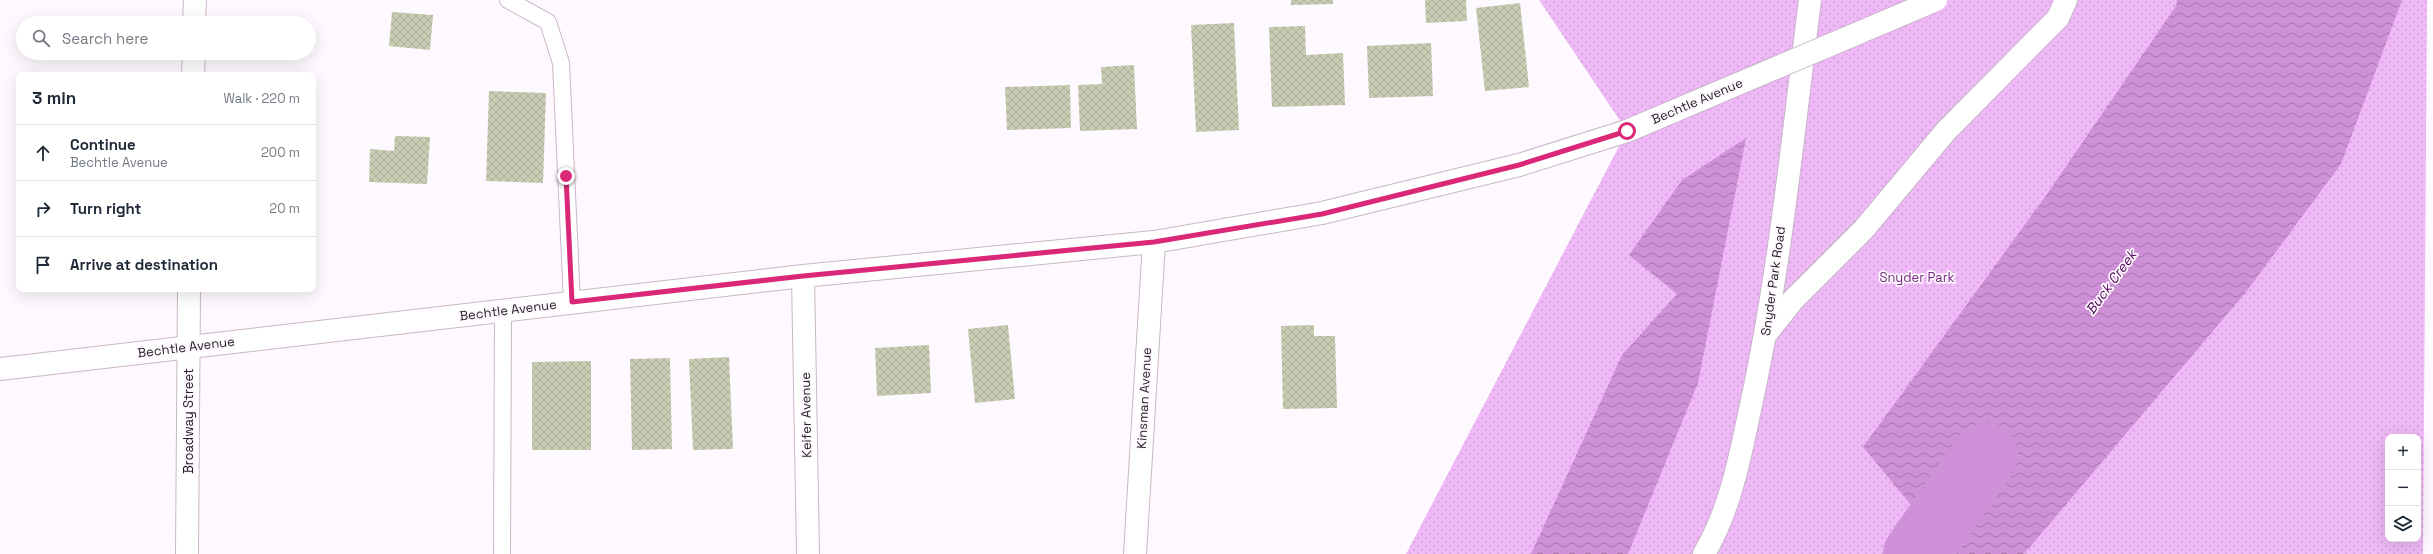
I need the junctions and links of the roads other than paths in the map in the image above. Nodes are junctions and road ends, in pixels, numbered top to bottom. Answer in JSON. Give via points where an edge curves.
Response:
{"nodes":[{"id":1,"x":195,"y":0,"type":"edge"},
{"id":2,"x":508,"y":0,"type":"edge"},
{"id":3,"x":1810,"y":0,"type":"edge"},
{"id":4,"x":1936,"y":0,"type":"edge"},
{"id":5,"x":2066,"y":0,"type":"edge"},
{"id":6,"x":194,"y":16,"type":"edge"},
{"id":7,"x":194,"y":60,"type":"edge"},
{"id":8,"x":194,"y":72,"type":"edge"},
{"id":9,"x":1154,"y":242,"type":"junction"},
{"id":10,"x":803,"y":276,"type":"junction"},
{"id":11,"x":189,"y":292,"type":"edge"},
{"id":12,"x":572,"y":302,"type":"junction"},
{"id":13,"x":503,"y":310,"type":"junction"},
{"id":14,"x":1767,"y":333,"type":"junction"},
{"id":15,"x":188,"y":347,"type":"junction"},
{"id":16,"x":0,"y":369,"type":"edge"},
{"id":17,"x":187,"y":554,"type":"edge"},
{"id":18,"x":502,"y":554,"type":"edge"},
{"id":19,"x":808,"y":554,"type":"edge"},
{"id":20,"x":1135,"y":554,"type":"edge"},
{"id":21,"x":1704,"y":554,"type":"edge"}],
"edges":[{"from":1,"to":6,"type":"main road"},
{"from":2,"to":12,"type":"lane","via":[[548,22],[561,63]]},
{"from":3,"to":14,"type":"main road","name":"Snyder Park Road"},
{"from":4,"to":9,"type":"main road","name":"Bechtle Avenue","bridge":true,"via":[[1627,131],[1519,165],[1322,214]]},
{"from":5,"to":14,"type":"main road","via":[[2058,18],[1946,130],[1864,229],[1794,300]]},
{"from":7,"to":8,"type":"main road"},
{"from":9,"to":10,"type":"main road","name":"Bechtle Avenue"},
{"from":9,"to":20,"type":"main road","name":"Kinsman Avenue"},
{"from":10,"to":12,"type":"main road","name":"Bechtle Avenue"},
{"from":10,"to":19,"type":"main road","name":"Keifer Avenue"},
{"from":11,"to":15,"type":"main road","name":"Broadway Street"},
{"from":12,"to":13,"type":"main road","name":"Bechtle Avenue"},
{"from":13,"to":15,"type":"main road","name":"Bechtle Avenue"},
{"from":13,"to":18,"type":"lane"},
{"from":14,"to":21,"type":"main road","name":"Snyder Park Road","via":[[1734,483],[1715,537]]},
{"from":15,"to":16,"type":"main road","name":"Bechtle Avenue"},
{"from":15,"to":17,"type":"main road","name":"Broadway Street"}]}
